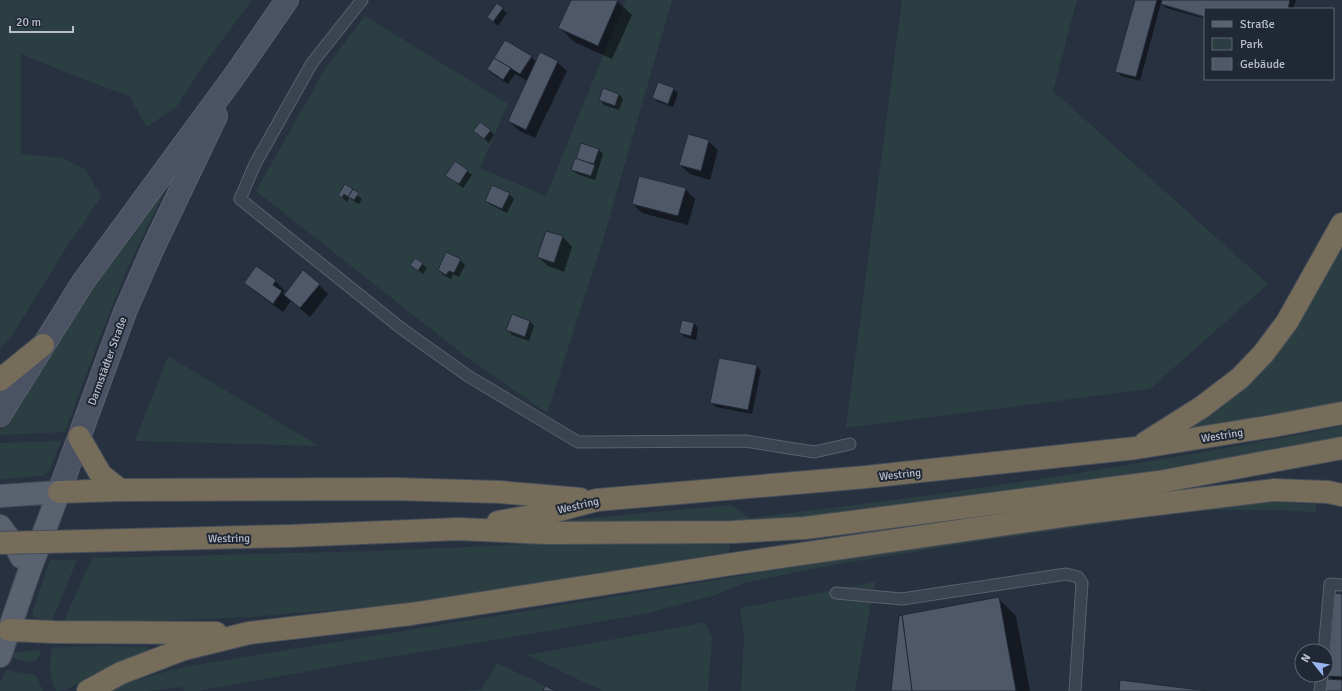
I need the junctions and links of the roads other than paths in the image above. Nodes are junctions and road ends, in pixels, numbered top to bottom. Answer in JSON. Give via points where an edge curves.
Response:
{"nodes":[{"id":1,"x":287,"y":0,"type":"edge"},
{"id":2,"x":362,"y":0,"type":"edge"},
{"id":3,"x":235,"y":75,"type":"junction"},
{"id":4,"x":1342,"y":224,"type":"edge"},
{"id":5,"x":43,"y":345,"type":"junction"},
{"id":6,"x":0,"y":380,"type":"edge"},
{"id":7,"x":1342,"y":413,"type":"edge"},
{"id":8,"x":0,"y":415,"type":"edge"},
{"id":9,"x":79,"y":437,"type":"junction"},
{"id":10,"x":850,"y":444,"type":"dead end"},
{"id":11,"x":1136,"y":448,"type":"junction"},
{"id":12,"x":1342,"y":448,"type":"edge"},
{"id":13,"x":1159,"y":482,"type":"junction"},
{"id":14,"x":120,"y":490,"type":"junction"},
{"id":15,"x":59,"y":492,"type":"junction"},
{"id":16,"x":1329,"y":493,"type":"edge"},
{"id":17,"x":0,"y":496,"type":"edge"},
{"id":18,"x":597,"y":500,"type":"junction"},
{"id":19,"x":1083,"y":513,"type":"junction"},
{"id":20,"x":0,"y":526,"type":"edge"},
{"id":21,"x":458,"y":529,"type":"junction"},
{"id":22,"x":0,"y":543,"type":"edge"},
{"id":23,"x":29,"y":572,"type":"junction"},
{"id":24,"x":1342,"y":585,"type":"edge"},
{"id":25,"x":836,"y":593,"type":"dead end"},
{"id":26,"x":4,"y":630,"type":"edge"},
{"id":27,"x":249,"y":633,"type":"junction"},
{"id":28,"x":1325,"y":643,"type":"edge"},
{"id":29,"x":0,"y":656,"type":"edge"},
{"id":30,"x":88,"y":691,"type":"edge"},
{"id":31,"x":1075,"y":691,"type":"edge"}],
"edges":[{"from":1,"to":3,"type":"main road","name":"Darmstädter Straße"},
{"from":2,"to":10,"type":"lane","via":[[312,63],[255,164],[240,199],[402,329],[468,376],[578,442],[745,441],[814,452]]},
{"from":3,"to":5,"type":"main road","name":"Darmstädter Straße","via":[[83,282]]},
{"from":3,"to":9,"type":"main road","name":"Darmstädter Straße","via":[[125,312]]},
{"from":4,"to":11,"type":"highway","via":[[1287,322],[1263,354],[1240,378],[1202,407]]},
{"from":5,"to":6,"type":"highway"},
{"from":5,"to":8,"type":"main road","name":"Darmstädter Straße"},
{"from":7,"to":11,"type":"highway","name":"Westring"},
{"from":9,"to":14,"type":"highway","via":[[101,474]]},
{"from":9,"to":15,"type":"main road","name":"Darmstädter Straße"},
{"from":11,"to":18,"type":"highway","name":"Westring","via":[[866,477]]},
{"from":12,"to":13,"type":"highway","name":"Westring"},
{"from":13,"to":19,"type":"highway"},
{"from":13,"to":21,"type":"highway","name":"Westring","via":[[805,528],[732,532],[555,533]]},
{"from":14,"to":15,"type":"highway"},
{"from":14,"to":18,"type":"highway","via":[[394,489],[500,492]]},
{"from":15,"to":17,"type":"main road"},
{"from":15,"to":23,"type":"main road","name":"Darmstädter Straße"},
{"from":16,"to":19,"type":"highway","via":[[1274,490]]},
{"from":18,"to":21,"type":"highway","name":"Westring","via":[[544,514]]},
{"from":19,"to":27,"type":"highway","via":[[411,614]]},
{"from":20,"to":23,"type":"main road","via":[[17,549]]},
{"from":21,"to":22,"type":"highway","name":"Westring","bridge":true},
{"from":23,"to":26,"type":"main road","name":"Darmstädter Straße"},
{"from":24,"to":28,"type":"lane","via":[[1330,584]]},
{"from":25,"to":31,"type":"lane","via":[[902,599],[1066,574],[1078,577],[1082,583]]},
{"from":26,"to":27,"type":"highway"},
{"from":26,"to":29,"type":"main road","name":"Darmstädter Straße"},
{"from":27,"to":30,"type":"highway","via":[[184,649],[121,673]]}]}
